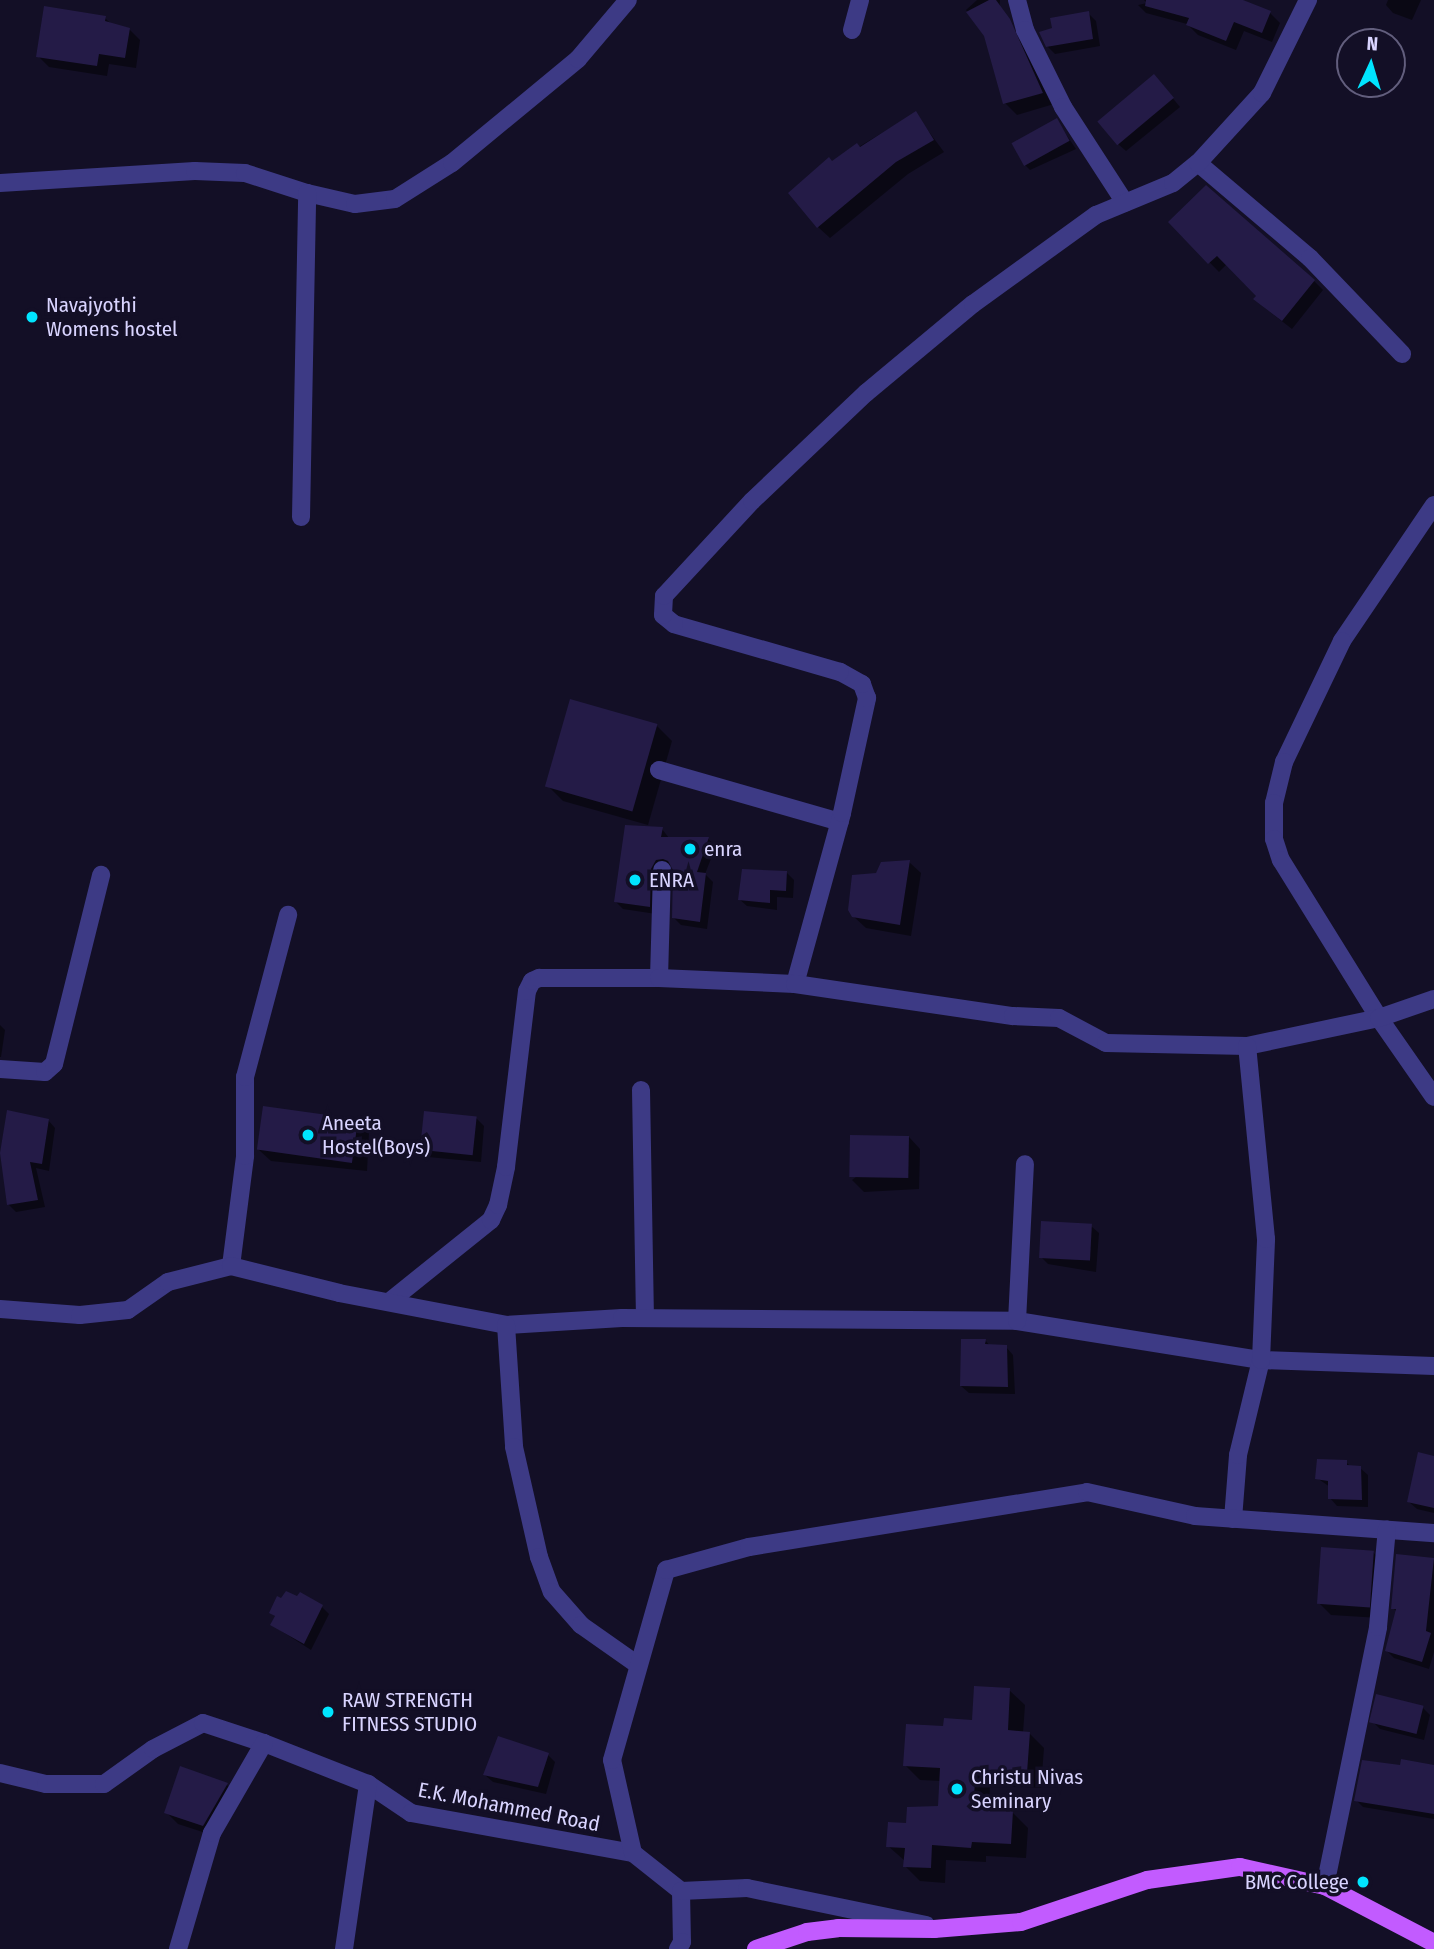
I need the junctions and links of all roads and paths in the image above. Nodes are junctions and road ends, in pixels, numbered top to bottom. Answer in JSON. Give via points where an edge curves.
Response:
{"nodes":[{"id":1,"x":628,"y":0,"type":"edge"},
{"id":2,"x":860,"y":0,"type":"edge"},
{"id":3,"x":1017,"y":0,"type":"edge"},
{"id":4,"x":1308,"y":0,"type":"edge"},
{"id":5,"x":852,"y":30,"type":"dead end"},
{"id":6,"x":1198,"y":163,"type":"junction"},
{"id":7,"x":0,"y":183,"type":"edge"},
{"id":8,"x":307,"y":193,"type":"junction"},
{"id":9,"x":1125,"y":203,"type":"junction"},
{"id":10,"x":1402,"y":354,"type":"dead end"},
{"id":11,"x":1434,"y":505,"type":"edge"},
{"id":12,"x":302,"y":517,"type":"dead end"},
{"id":13,"x":659,"y":771,"type":"dead end"},
{"id":14,"x":840,"y":822,"type":"junction"},
{"id":15,"x":662,"y":870,"type":"dead end"},
{"id":16,"x":101,"y":875,"type":"dead end"},
{"id":17,"x":288,"y":915,"type":"dead end"},
{"id":18,"x":659,"y":978,"type":"junction"},
{"id":19,"x":795,"y":984,"type":"junction"},
{"id":20,"x":1434,"y":999,"type":"edge"},
{"id":21,"x":1379,"y":1018,"type":"junction"},
{"id":22,"x":1247,"y":1046,"type":"junction"},
{"id":23,"x":0,"y":1069,"type":"edge"},
{"id":24,"x":641,"y":1090,"type":"dead end"},
{"id":25,"x":1434,"y":1097,"type":"edge"},
{"id":26,"x":1025,"y":1164,"type":"dead end"},
{"id":27,"x":231,"y":1266,"type":"junction"},
{"id":28,"x":389,"y":1302,"type":"junction"},
{"id":29,"x":0,"y":1310,"type":"edge"},
{"id":30,"x":645,"y":1318,"type":"junction"},
{"id":31,"x":1017,"y":1321,"type":"junction"},
{"id":32,"x":506,"y":1325,"type":"junction"},
{"id":33,"x":1261,"y":1360,"type":"junction"},
{"id":34,"x":1434,"y":1366,"type":"edge"},
{"id":35,"x":1233,"y":1519,"type":"junction"},
{"id":36,"x":1387,"y":1530,"type":"junction"},
{"id":37,"x":1434,"y":1533,"type":"edge"},
{"id":38,"x":638,"y":1665,"type":"junction"},
{"id":39,"x":264,"y":1743,"type":"junction"},
{"id":40,"x":0,"y":1773,"type":"edge"},
{"id":41,"x":368,"y":1784,"type":"junction"},
{"id":42,"x":633,"y":1853,"type":"junction"},
{"id":43,"x":1325,"y":1886,"type":"junction"},
{"id":44,"x":681,"y":1891,"type":"junction"},
{"id":45,"x":947,"y":1929,"type":"junction"},
{"id":46,"x":1434,"y":1943,"type":"edge"},
{"id":47,"x":178,"y":1949,"type":"edge"},
{"id":48,"x":344,"y":1949,"type":"edge"},
{"id":49,"x":678,"y":1949,"type":"edge"},
{"id":50,"x":756,"y":1949,"type":"edge"}],
"edges":[{"from":1,"to":8,"type":"street","via":[[578,59],[452,163],[395,199],[355,204]]},
{"from":2,"to":5,"type":"street"},
{"from":3,"to":9,"type":"street","via":[[1025,30],[1063,107]]},
{"from":4,"to":6,"type":"street","via":[[1262,93]]},
{"from":6,"to":9,"type":"street","via":[[1173,183]]},
{"from":6,"to":10,"type":"street","via":[[1310,258]]},
{"from":7,"to":8,"type":"street","via":[[195,171],[245,173]]},
{"from":8,"to":12,"type":"street"},
{"from":9,"to":14,"type":"street","via":[[1096,215],[901,363],[752,502],[664,596],[663,615],[674,624],[840,672],[862,684],[867,698]]},
{"from":11,"to":21,"type":"street","via":[[1342,641],[1284,762],[1274,803],[1274,839],[1281,860]]},
{"from":13,"to":14,"type":"street"},
{"from":14,"to":19,"type":"street"},
{"from":15,"to":18,"type":"street"},
{"from":16,"to":23,"type":"street","via":[[54,1064],[45,1072]]},
{"from":17,"to":27,"type":"street","via":[[245,1077],[245,1156]]},
{"from":18,"to":19,"type":"street"},
{"from":18,"to":28,"type":"street","via":[[532,981],[527,990],[498,1205],[491,1220]]},
{"from":19,"to":22,"type":"street","via":[[1013,1016],[1059,1018],[1106,1043]]},
{"from":20,"to":21,"type":"street"},
{"from":21,"to":22,"type":"street"},
{"from":21,"to":25,"type":"street"},
{"from":22,"to":33,"type":"street","via":[[1266,1239]]},
{"from":24,"to":30,"type":"street"},
{"from":26,"to":31,"type":"street"},
{"from":27,"to":28,"type":"street"},
{"from":27,"to":29,"type":"street","via":[[168,1282],[128,1310],[80,1315]]},
{"from":28,"to":32,"type":"street"},
{"from":30,"to":31,"type":"street"},
{"from":30,"to":32,"type":"street"},
{"from":31,"to":33,"type":"street"},
{"from":32,"to":38,"type":"street","via":[[514,1447],[539,1557],[552,1592],[581,1625]]},
{"from":33,"to":34,"type":"street"},
{"from":33,"to":35,"type":"street","via":[[1238,1455]]},
{"from":35,"to":36,"type":"street"},
{"from":35,"to":38,"type":"street","via":[[1195,1516],[1087,1492],[749,1547],[666,1570]]},
{"from":36,"to":37,"type":"street"},
{"from":36,"to":43,"type":"street","via":[[1378,1627]]},
{"from":38,"to":42,"type":"street","via":[[612,1759]]},
{"from":39,"to":40,"type":"street","name":"E.K. Mohammed Road","via":[[204,1723],[153,1749],[104,1784],[46,1784]]},
{"from":39,"to":41,"type":"street","name":"E.K. Mohammed Road"},
{"from":39,"to":47,"type":"street","via":[[212,1833]]},
{"from":41,"to":42,"type":"street","name":"E.K. Mohammed Road","via":[[411,1813]]},
{"from":41,"to":48,"type":"street"},
{"from":42,"to":44,"type":"street","name":"E.K. Mohammed Road"},
{"from":43,"to":45,"type":"main road","via":[[1263,1870],[1217,1868],[1147,1880],[1021,1922]]},
{"from":43,"to":46,"type":"main road"},
{"from":44,"to":45,"type":"street","via":[[747,1888]]},
{"from":44,"to":49,"type":"street","via":[[682,1942]]},
{"from":45,"to":50,"type":"main road","via":[[838,1928],[807,1932]]}]}
